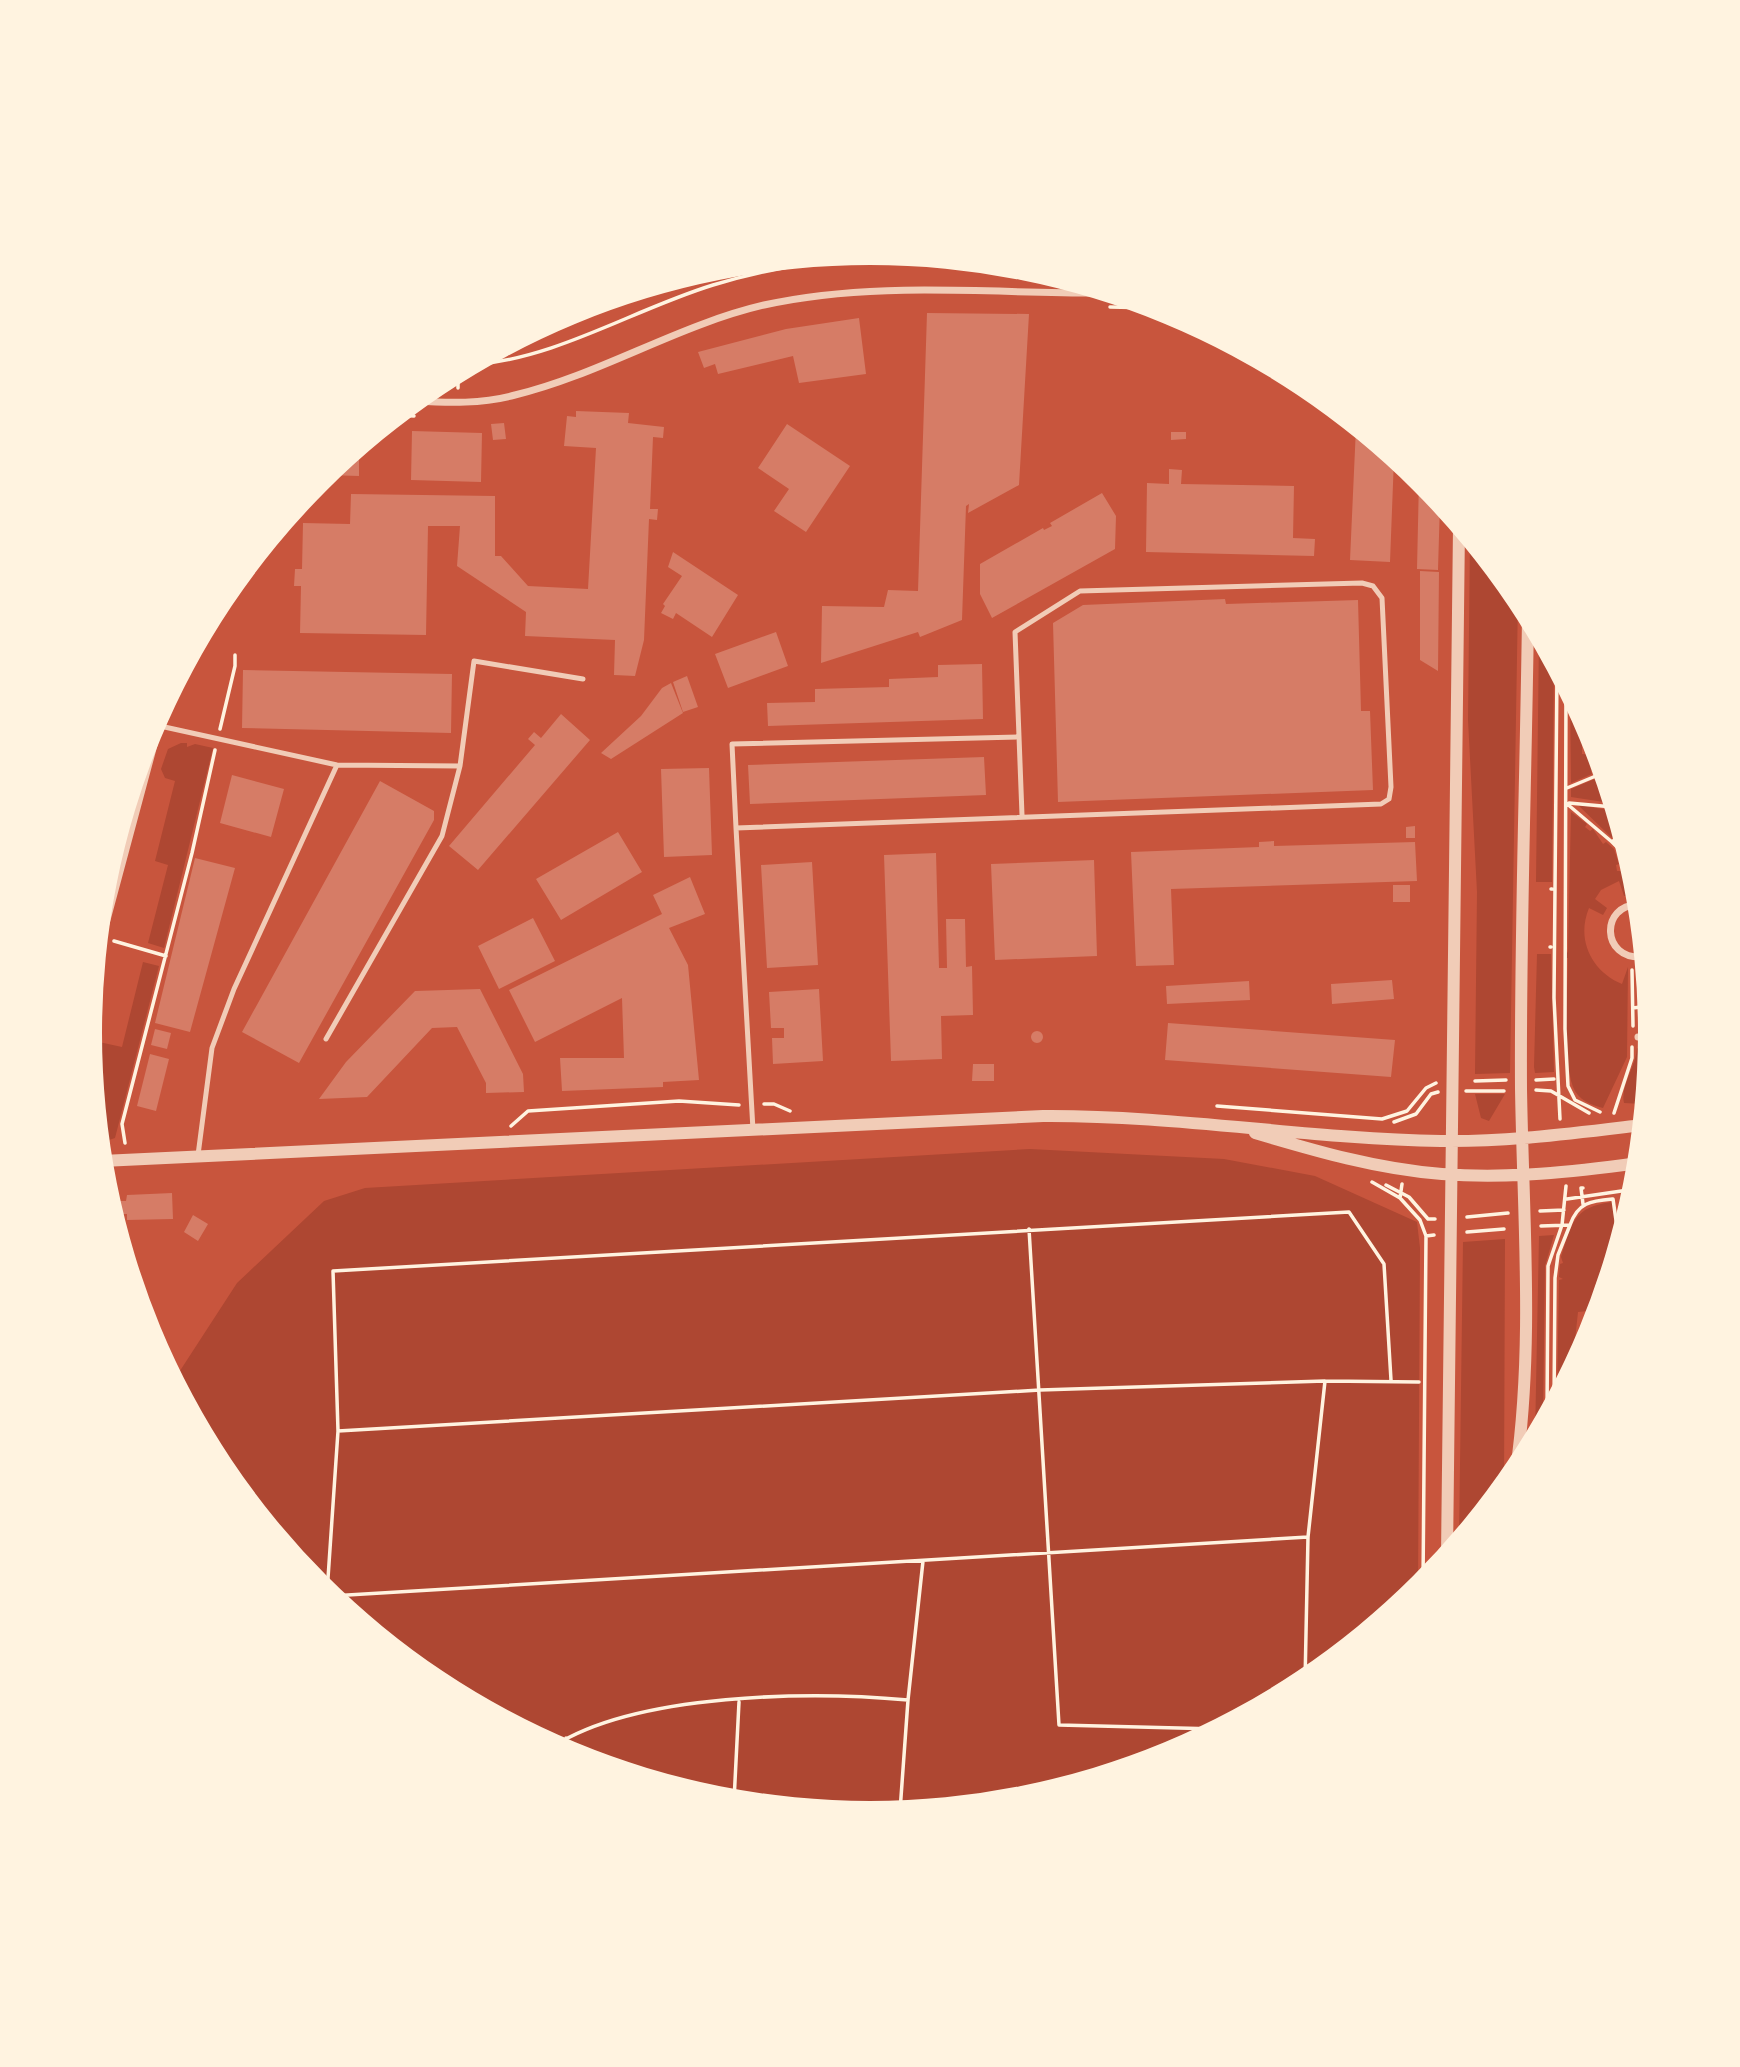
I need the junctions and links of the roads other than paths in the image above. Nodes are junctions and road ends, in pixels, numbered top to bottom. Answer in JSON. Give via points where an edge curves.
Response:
{"nodes":[{"id":1,"x":1074,"y":293,"type":"edge"},
{"id":2,"x":436,"y":400,"type":"edge"},
{"id":3,"x":1459,"y":540,"type":"edge"},
{"id":4,"x":1528,"y":636,"type":"edge"},
{"id":5,"x":583,"y":679,"type":"dead end"},
{"id":6,"x":166,"y":727,"type":"edge"},
{"id":7,"x":1019,"y":737,"type":"junction"},
{"id":8,"x":337,"y":765,"type":"junction"},
{"id":9,"x":460,"y":766,"type":"junction"},
{"id":10,"x":147,"y":773,"type":"edge"},
{"id":11,"x":1022,"y":815,"type":"junction"},
{"id":12,"x":736,"y":828,"type":"junction"},
{"id":13,"x":116,"y":885,"type":"edge"},
{"id":14,"x":1628,"y":907,"type":"edge"},
{"id":15,"x":1634,"y":958,"type":"edge"},
{"id":16,"x":326,"y":1039,"type":"dead end"},
{"id":17,"x":1231,"y":1126,"type":"junction"},
{"id":18,"x":1633,"y":1126,"type":"edge"},
{"id":19,"x":753,"y":1130,"type":"junction"},
{"id":20,"x":1523,"y":1139,"type":"junction"},
{"id":21,"x":1452,"y":1141,"type":"junction"},
{"id":22,"x":198,"y":1157,"type":"junction"},
{"id":23,"x":112,"y":1161,"type":"edge"},
{"id":24,"x":1627,"y":1164,"type":"edge"},
{"id":25,"x":1452,"y":1174,"type":"junction"},
{"id":26,"x":1525,"y":1176,"type":"junction"},
{"id":27,"x":1521,"y":1441,"type":"edge"},
{"id":28,"x":1447,"y":1541,"type":"edge"}],
"edges":[{"from":1,"to":2,"type":"street","via":[[896,291],[807,297],[723,317],[515,396],[471,402]]},
{"from":3,"to":21,"type":"street"},
{"from":4,"to":20,"type":"street"},
{"from":5,"to":9,"type":"lane","via":[[474,661]]},
{"from":6,"to":8,"type":"lane"},
{"from":7,"to":11,"type":"lane"},
{"from":7,"to":11,"type":"lane","via":[[1015,632],[1080,591],[1362,583],[1373,586],[1382,598],[1391,788],[1389,799],[1381,804]]},
{"from":7,"to":12,"type":"lane","via":[[732,744]]},
{"from":8,"to":9,"type":"lane"},
{"from":8,"to":22,"type":"lane","via":[[234,989],[212,1048]]},
{"from":9,"to":16,"type":"lane","via":[[442,836]]},
{"from":10,"to":13,"type":"street"},
{"from":11,"to":12,"type":"lane"},
{"from":12,"to":19,"type":"lane"},
{"from":14,"to":15,"type":"street","via":[[1612,919],[1609,931],[1612,944]]},
{"from":17,"to":19,"type":"street","via":[[1070,1116]]},
{"from":17,"to":21,"type":"street"},
{"from":17,"to":25,"type":"street","via":[[1342,1158]]},
{"from":18,"to":20,"type":"street"},
{"from":19,"to":22,"type":"street"},
{"from":20,"to":21,"type":"street"},
{"from":20,"to":26,"type":"street"},
{"from":21,"to":25,"type":"street"},
{"from":22,"to":23,"type":"street"},
{"from":24,"to":26,"type":"street"},
{"from":25,"to":26,"type":"street"},
{"from":25,"to":28,"type":"street"},
{"from":26,"to":27,"type":"street"}]}
